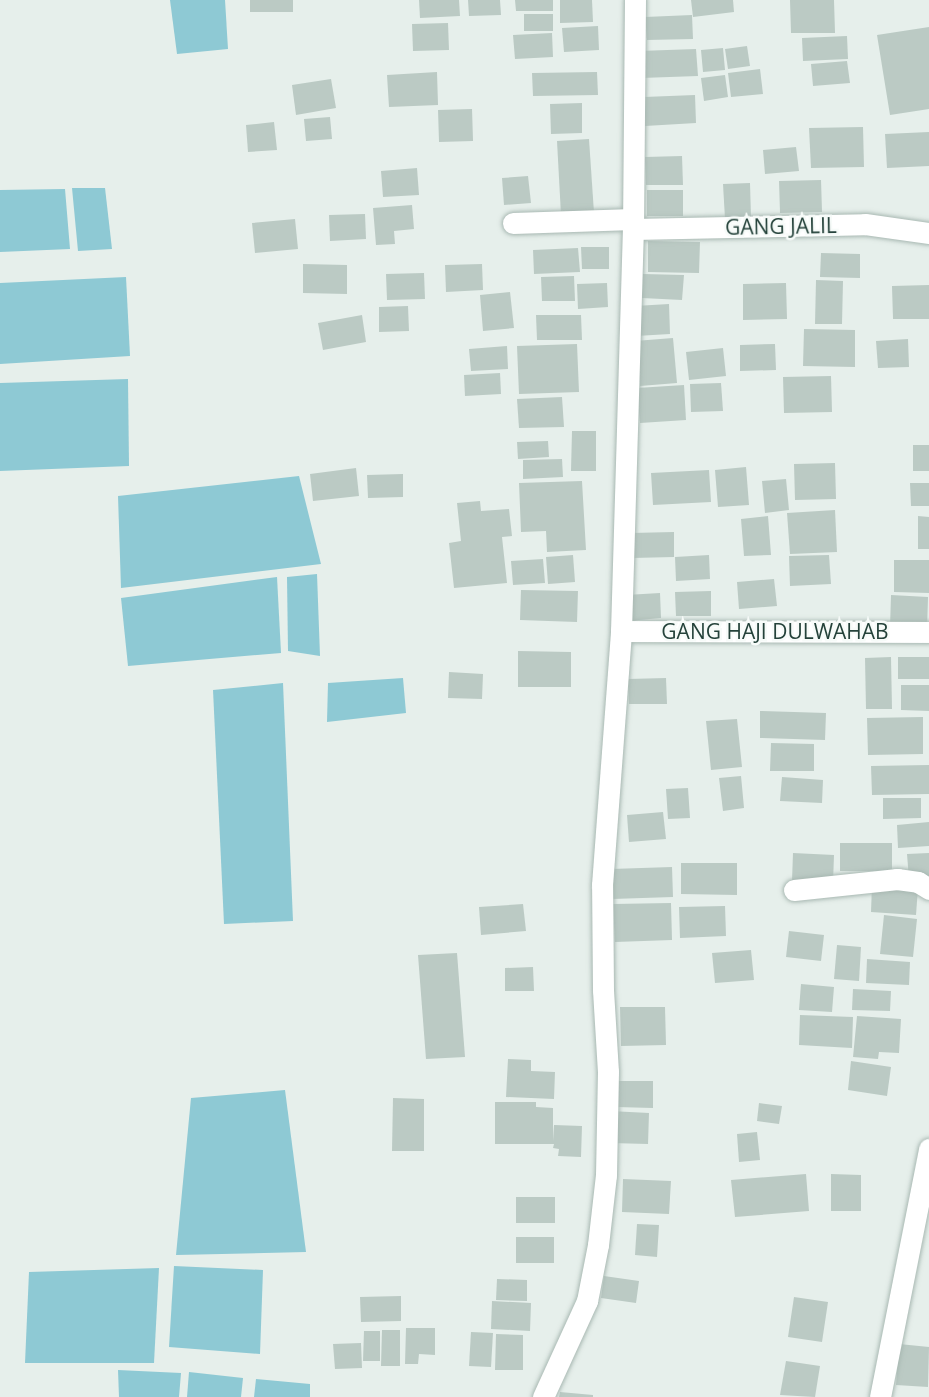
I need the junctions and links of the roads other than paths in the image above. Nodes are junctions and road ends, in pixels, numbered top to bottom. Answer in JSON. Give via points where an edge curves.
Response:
{"nodes":[{"id":1,"x":635,"y":0,"type":"edge"},
{"id":2,"x":513,"y":223,"type":"dead end"},
{"id":3,"x":633,"y":224,"type":"junction"},
{"id":4,"x":929,"y":233,"type":"edge"},
{"id":5,"x":621,"y":631,"type":"junction"},
{"id":6,"x":929,"y":632,"type":"edge"},
{"id":7,"x":929,"y":889,"type":"edge"},
{"id":8,"x":794,"y":890,"type":"dead end"},
{"id":9,"x":929,"y":1149,"type":"edge"},
{"id":10,"x":925,"y":1189,"type":"edge"},
{"id":11,"x":542,"y":1397,"type":"edge"},
{"id":12,"x":880,"y":1397,"type":"edge"}],
"edges":[{"from":1,"to":3,"type":"street"},
{"from":2,"to":3,"type":"street","name":"GANG JALIL"},
{"from":3,"to":4,"type":"street","name":"GANG JALIL","via":[[865,223]]},
{"from":3,"to":5,"type":"street"},
{"from":5,"to":6,"type":"street","name":"GANG HAJI DULWAHAB"},
{"from":5,"to":11,"type":"street","via":[[602,885],[606,1175],[587,1301]]},
{"from":7,"to":8,"type":"street","via":[[897,879]]},
{"from":9,"to":10,"type":"street"},
{"from":10,"to":12,"type":"street"}]}
